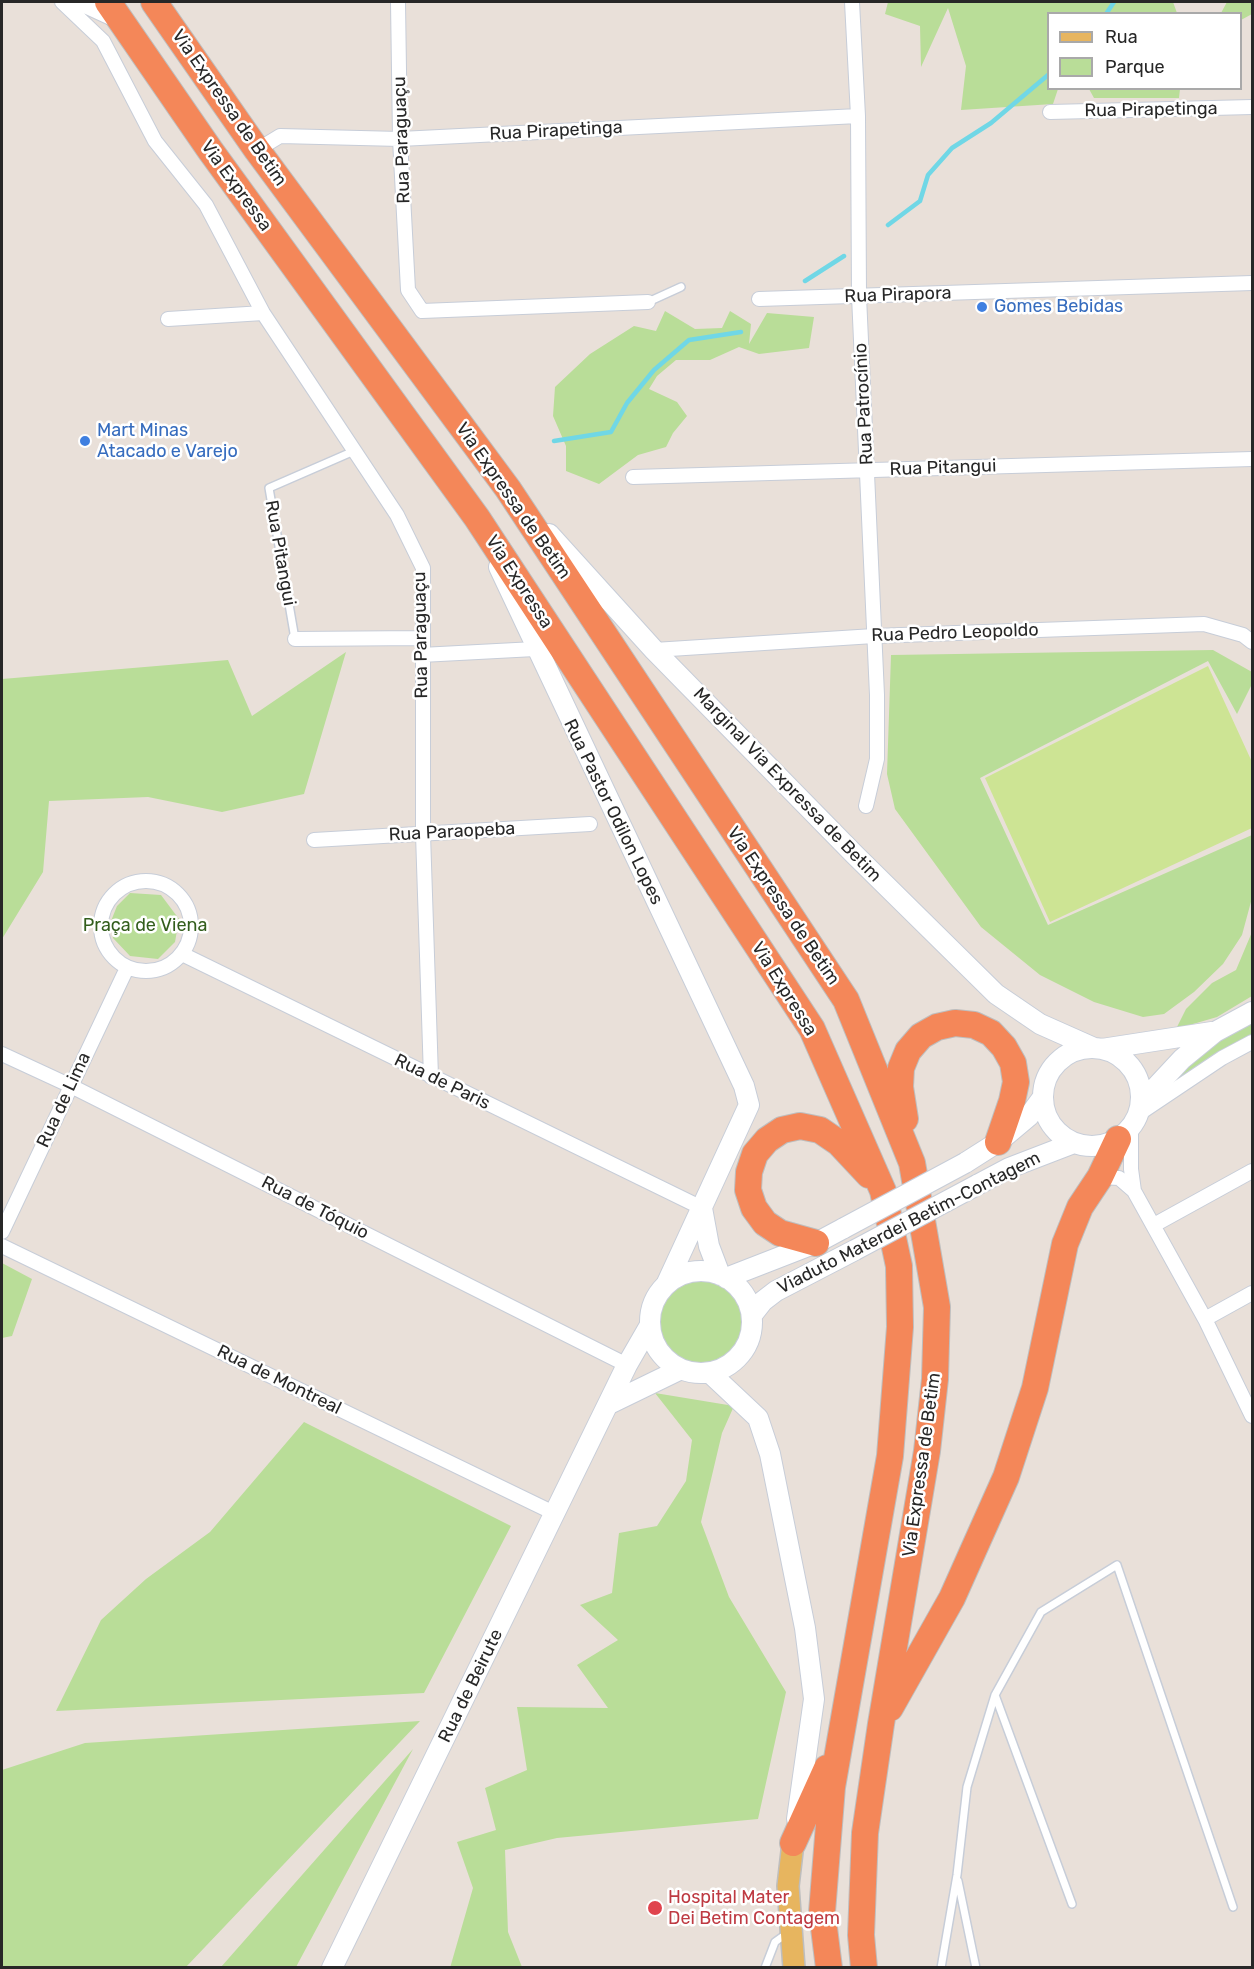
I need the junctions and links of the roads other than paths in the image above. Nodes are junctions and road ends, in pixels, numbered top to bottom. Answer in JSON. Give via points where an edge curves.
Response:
{"nodes":[{"id":1,"x":62,"y":2,"type":"edge"},
{"id":2,"x":76,"y":2,"type":"edge"},
{"id":3,"x":108,"y":2,"type":"edge"},
{"id":4,"x":154,"y":2,"type":"edge"},
{"id":5,"x":398,"y":2,"type":"edge"},
{"id":6,"x":852,"y":2,"type":"edge"},
{"id":7,"x":124,"y":25,"type":"junction"},
{"id":8,"x":1252,"y":107,"type":"edge"},
{"id":9,"x":1050,"y":112,"type":"dead end"},
{"id":10,"x":858,"y":116,"type":"junction"},
{"id":11,"x":400,"y":139,"type":"junction"},
{"id":12,"x":257,"y":150,"type":"junction"},
{"id":13,"x":1252,"y":283,"type":"edge"},
{"id":14,"x":681,"y":287,"type":"dead end"},
{"id":15,"x":859,"y":296,"type":"junction"},
{"id":16,"x":759,"y":299,"type":"dead end"},
{"id":17,"x":648,"y":302,"type":"joint"},
{"id":18,"x":263,"y":313,"type":"junction"},
{"id":19,"x":168,"y":319,"type":"dead end"},
{"id":20,"x":354,"y":451,"type":"junction"},
{"id":21,"x":1252,"y":459,"type":"edge"},
{"id":22,"x":868,"y":471,"type":"junction"},
{"id":23,"x":633,"y":477,"type":"dead end"},
{"id":24,"x":508,"y":489,"type":"junction"},
{"id":25,"x":477,"y":518,"type":"junction"},
{"id":26,"x":874,"y":636,"type":"junction"},
{"id":27,"x":423,"y":638,"type":"junction"},
{"id":28,"x":295,"y":639,"type":"joint"},
{"id":29,"x":1252,"y":642,"type":"edge"},
{"id":30,"x":535,"y":649,"type":"junction"},
{"id":31,"x":654,"y":650,"type":"junction"},
{"id":32,"x":422,"y":655,"type":"junction"},
{"id":33,"x":866,"y":806,"type":"dead end"},
{"id":34,"x":590,"y":824,"type":"dead end"},
{"id":35,"x":423,"y":834,"type":"junction"},
{"id":36,"x":314,"y":840,"type":"dead end"},
{"id":37,"x":182,"y":954,"type":"junction"},
{"id":38,"x":127,"y":968,"type":"junction"},
{"id":39,"x":1252,"y":1012,"type":"edge"},
{"id":40,"x":1215,"y":1032,"type":"junction"},
{"id":41,"x":1252,"y":1042,"type":"edge"},
{"id":42,"x":1098,"y":1049,"type":"junction"},
{"id":43,"x":2,"y":1054,"type":"edge"},
{"id":44,"x":431,"y":1077,"type":"junction"},
{"id":45,"x":70,"y":1086,"type":"junction"},
{"id":46,"x":1043,"y":1097,"type":"junction"},
{"id":47,"x":1132,"y":1121,"type":"junction"},
{"id":48,"x":998,"y":1142,"type":"junction"},
{"id":49,"x":1074,"y":1143,"type":"junction"},
{"id":50,"x":912,"y":1164,"type":"junction"},
{"id":51,"x":1252,"y":1171,"type":"edge"},
{"id":52,"x":1100,"y":1177,"type":"junction"},
{"id":53,"x":883,"y":1191,"type":"junction"},
{"id":54,"x":1134,"y":1191,"type":"junction"},
{"id":55,"x":702,"y":1208,"type":"junction"},
{"id":56,"x":1154,"y":1225,"type":"junction"},
{"id":57,"x":2,"y":1232,"type":"edge"},
{"id":58,"x":816,"y":1243,"type":"junction"},
{"id":59,"x":2,"y":1246,"type":"edge"},
{"id":60,"x":723,"y":1276,"type":"junction"},
{"id":61,"x":666,"y":1285,"type":"junction"},
{"id":62,"x":1252,"y":1293,"type":"edge"},
{"id":63,"x":752,"y":1315,"type":"junction"},
{"id":64,"x":1205,"y":1319,"type":"junction"},
{"id":65,"x":650,"y":1325,"type":"junction"},
{"id":66,"x":627,"y":1365,"type":"junction"},
{"id":67,"x":681,"y":1370,"type":"junction"},
{"id":68,"x":710,"y":1373,"type":"junction"},
{"id":69,"x":609,"y":1404,"type":"junction"},
{"id":70,"x":1252,"y":1413,"type":"edge"},
{"id":71,"x":556,"y":1514,"type":"junction"},
{"id":72,"x":995,"y":1695,"type":"junction"},
{"id":73,"x":880,"y":1724,"type":"junction"},
{"id":74,"x":836,"y":1749,"type":"junction"},
{"id":75,"x":794,"y":1843,"type":"junction"},
{"id":76,"x":957,"y":1875,"type":"junction"},
{"id":77,"x":1072,"y":1904,"type":"dead end"},
{"id":78,"x":1233,"y":1907,"type":"dead end"},
{"id":79,"x":791,"y":1931,"type":"junction"},
{"id":80,"x":861,"y":1935,"type":"junction"},
{"id":81,"x":332,"y":1968,"type":"edge"},
{"id":82,"x":765,"y":1968,"type":"edge"},
{"id":83,"x":794,"y":1968,"type":"edge"},
{"id":84,"x":829,"y":1968,"type":"edge"},
{"id":85,"x":864,"y":1968,"type":"edge"},
{"id":86,"x":873,"y":1968,"type":"edge"},
{"id":87,"x":941,"y":1968,"type":"edge"},
{"id":88,"x":976,"y":1968,"type":"edge"}],
"edges":[{"from":1,"to":18,"type":"street","name":"Rua Paraguaçu","via":[[103,41],[155,141],[211,215]]},
{"from":2,"to":7,"type":"street"},
{"from":3,"to":7,"type":"highway","name":"Via Expressa"},
{"from":4,"to":12,"type":"highway","name":"Via Expressa de Betim"},
{"from":5,"to":11,"type":"street","name":"Rua Paraguaçu"},
{"from":6,"to":10,"type":"street","name":"Rua Patrocínio"},
{"from":7,"to":25,"type":"highway","name":"Via Expressa"},
{"from":8,"to":9,"type":"street","name":"Rua Pirapetinga"},
{"from":10,"to":11,"type":"street","name":"Rua Pirapetinga"},
{"from":10,"to":15,"type":"street","name":"Rua Patrocínio"},
{"from":11,"to":12,"type":"street","name":"Rua Pirapetinga","via":[[280,136]]},
{"from":11,"to":17,"type":"street","name":"Rua Paraguaçu","via":[[408,290],[422,310]]},
{"from":12,"to":24,"type":"highway","name":"Via Expressa de Betim"},
{"from":13,"to":15,"type":"street","name":"Rua Pirapora"},
{"from":14,"to":17,"type":"lane"},
{"from":15,"to":16,"type":"street","name":"Rua Pirapora"},
{"from":15,"to":22,"type":"street","name":"Rua Patrocínio"},
{"from":18,"to":19,"type":"street"},
{"from":18,"to":20,"type":"street","name":"Rua Paraguaçu"},
{"from":20,"to":27,"type":"street","name":"Rua Paraguaçu","via":[[397,514],[423,567]]},
{"from":20,"to":28,"type":"lane","name":"Rua Pitangui","via":[[269,488]]},
{"from":21,"to":22,"type":"street","name":"Rua Pitangui"},
{"from":22,"to":23,"type":"street","name":"Rua Pitangui"},
{"from":22,"to":26,"type":"street","name":"Rua Patrocínio"},
{"from":24,"to":31,"type":"street","name":"Marginal Via Expressa de Betim"},
{"from":24,"to":50,"type":"highway","name":"Via Expressa de Betim","via":[[846,1000]]},
{"from":25,"to":30,"type":"street","name":"Rua Pastor Odilon Lopes"},
{"from":25,"to":53,"type":"highway","name":"Via Expressa","via":[[812,1029]]},
{"from":26,"to":29,"type":"street","name":"Rua Pedro Leopoldo","via":[[1204,624],[1244,635]]},
{"from":26,"to":31,"type":"street","name":"Rua Pedro Leopoldo"},
{"from":26,"to":33,"type":"street","name":"Rua Patrocínio","via":[[877,759]]},
{"from":27,"to":28,"type":"street"},
{"from":27,"to":32,"type":"street","name":"Rua Paraguaçu"},
{"from":30,"to":32,"type":"street"},
{"from":30,"to":55,"type":"street","name":"Rua Pastor Odilon Lopes","via":[[744,1086],[749,1105]]},
{"from":31,"to":42,"type":"street","name":"Marginal Via Expressa de Betim","via":[[996,994],[1040,1024]]},
{"from":32,"to":35,"type":"street","name":"Rua Paraguaçu"},
{"from":34,"to":35,"type":"street","name":"Rua Paraopeba"},
{"from":35,"to":36,"type":"street","name":"Rua Paraopeba"},
{"from":35,"to":44,"type":"street","name":"Rua Paraguaçu"},
{"from":37,"to":38,"type":"street","via":[[157,971]]},
{"from":37,"to":38,"type":"street","via":[[192,926],[189,911],[171,888],[143,881],[116,893],[102,919],[106,948]]},
{"from":37,"to":44,"type":"street","name":"Rua de Paris"},
{"from":38,"to":45,"type":"street","name":"Rua de Lima"},
{"from":39,"to":40,"type":"street"},
{"from":40,"to":42,"type":"street"},
{"from":40,"to":47,"type":"street","via":[[1182,1059]]},
{"from":41,"to":47,"type":"street","via":[[1222,1058]]},
{"from":42,"to":46,"type":"street","via":[[1078,1050],[1058,1063],[1046,1082]]},
{"from":42,"to":47,"type":"street","via":[[1122,1058],[1136,1074],[1140,1088]]},
{"from":43,"to":45,"type":"street","name":"Rua de Tóquio"},
{"from":44,"to":55,"type":"street","name":"Rua de Paris"},
{"from":45,"to":57,"type":"street","name":"Rua de Lima"},
{"from":45,"to":66,"type":"street","name":"Rua de Tóquio"},
{"from":46,"to":48,"type":"street","name":"Viaduto Materdei Betim-Contagem","via":[[1029,1116]]},
{"from":46,"to":49,"type":"street","via":[[1051,1124]]},
{"from":47,"to":49,"type":"street","via":[[1104,1144]]},
{"from":47,"to":52,"type":"highway"},
{"from":47,"to":54,"type":"street"},
{"from":48,"to":50,"type":"highway","via":[[1016,1082],[1013,1063],[991,1033],[974,1025],[956,1023],[937,1027],[921,1036],[908,1051],[901,1068],[900,1087]]},
{"from":48,"to":58,"type":"street","name":"Viaduto Materdei Betim-Contagem","bridge":true},
{"from":49,"to":63,"type":"street","name":"Viaduto Materdei Betim-Contagem","bridge":true,"via":[[1009,1168],[776,1291]]},
{"from":50,"to":73,"type":"highway","name":"Via Expressa de Betim","via":[[937,1306],[935,1379],[927,1451]]},
{"from":51,"to":56,"type":"street"},
{"from":52,"to":54,"type":"street","via":[[1119,1178]]},
{"from":52,"to":73,"type":"highway","via":[[1080,1207],[1065,1244],[1035,1388],[1005,1477],[952,1598]]},
{"from":53,"to":58,"type":"highway","via":[[839,1143],[820,1130],[800,1126],[782,1130],[767,1140],[755,1154],[749,1172],[748,1190],[754,1208],[765,1223],[780,1233]]},
{"from":53,"to":74,"type":"highway","name":"Via Expressa de Betim","via":[[899,1266],[900,1327],[890,1456]]},
{"from":54,"to":56,"type":"street"},
{"from":55,"to":60,"type":"street","via":[[709,1246]]},
{"from":55,"to":61,"type":"street"},
{"from":56,"to":64,"type":"street"},
{"from":58,"to":60,"type":"street","name":"Viaduto Materdei Betim-Contagem"},
{"from":59,"to":71,"type":"street","name":"Rua de Montreal"},
{"from":60,"to":61,"type":"street","via":[[692,1272]]},
{"from":60,"to":63,"type":"street","via":[[739,1288]]},
{"from":61,"to":65,"type":"street","via":[[657,1296]]},
{"from":62,"to":64,"type":"street"},
{"from":63,"to":68,"type":"street","via":[[743,1352],[724,1368]]},
{"from":64,"to":70,"type":"street"},
{"from":65,"to":66,"type":"street","name":"Rua de Beirute"},
{"from":65,"to":67,"type":"street","via":[[659,1352]]},
{"from":66,"to":69,"type":"street","name":"Rua de Beirute"},
{"from":67,"to":68,"type":"street"},
{"from":67,"to":69,"type":"street"},
{"from":68,"to":75,"type":"street","via":[[758,1418],[770,1454],[805,1628],[814,1699]]},
{"from":69,"to":71,"type":"street","name":"Rua de Beirute"},
{"from":71,"to":81,"type":"street","name":"Rua de Beirute"},
{"from":72,"to":76,"type":"lane","via":[[967,1787]]},
{"from":72,"to":77,"type":"lane"},
{"from":72,"to":78,"type":"lane","via":[[1041,1612],[1117,1565]]},
{"from":73,"to":80,"type":"highway","name":"Via Expressa de Betim","via":[[865,1833]]},
{"from":74,"to":75,"type":"highway"},
{"from":74,"to":84,"type":"highway","name":"Via Expressa de Betim","via":[[822,1912]]},
{"from":75,"to":79,"type":"main road","via":[[788,1886]]},
{"from":76,"to":87,"type":"lane"},
{"from":76,"to":88,"type":"lane"},
{"from":79,"to":82,"type":"lane","via":[[775,1942]]},
{"from":79,"to":83,"type":"main road"},
{"from":80,"to":85,"type":"highway","name":"Via Expressa de Betim"},
{"from":80,"to":86,"type":"main road"}]}
